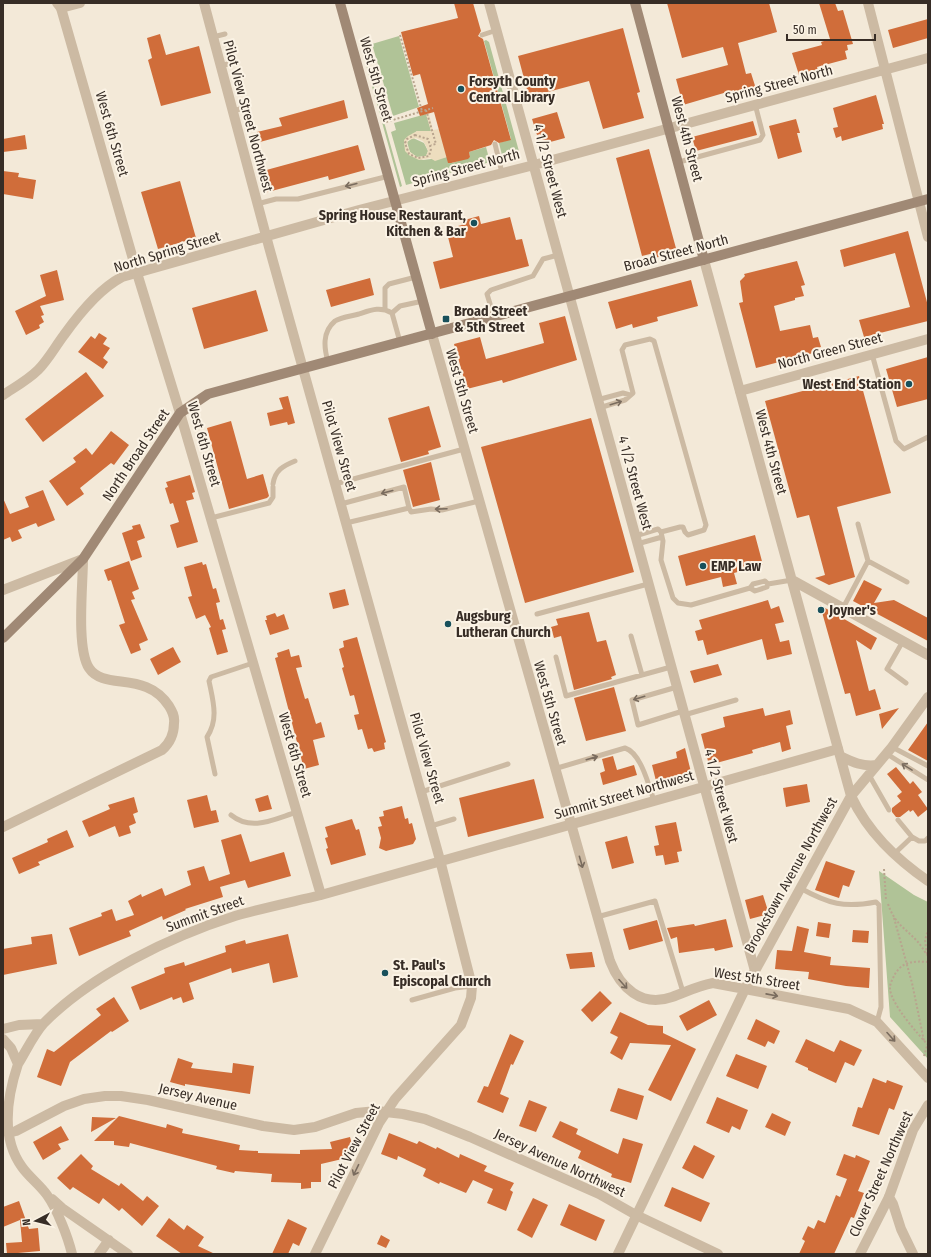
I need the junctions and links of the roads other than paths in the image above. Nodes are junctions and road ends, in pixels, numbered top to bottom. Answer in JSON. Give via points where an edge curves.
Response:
{"nodes":[{"id":1,"x":80,"y":3,"type":"edge"},
{"id":2,"x":204,"y":3,"type":"edge"},
{"id":3,"x":340,"y":3,"type":"edge"},
{"id":4,"x":489,"y":3,"type":"edge"},
{"id":5,"x":635,"y":3,"type":"edge"},
{"id":6,"x":868,"y":3,"type":"edge"},
{"id":7,"x":59,"y":6,"type":"edge"},
{"id":8,"x":497,"y":30,"type":"junction"},
{"id":9,"x":225,"y":34,"type":"dead end"},
{"id":10,"x":482,"y":35,"type":"dead end"},
{"id":11,"x":213,"y":37,"type":"junction"},
{"id":12,"x":928,"y":58,"type":"edge"},
{"id":13,"x":234,"y":62,"type":"dead end"},
{"id":14,"x":221,"y":66,"type":"junction"},
{"id":15,"x":886,"y":69,"type":"junction"},
{"id":16,"x":755,"y":104,"type":"junction"},
{"id":17,"x":247,"y":107,"type":"dead end"},
{"id":18,"x":233,"y":111,"type":"junction"},
{"id":19,"x":670,"y":128,"type":"junction"},
{"id":20,"x":495,"y":144,"type":"dead end"},
{"id":21,"x":679,"y":162,"type":"junction"},
{"id":22,"x":534,"y":165,"type":"junction"},
{"id":23,"x":502,"y":173,"type":"junction"},
{"id":24,"x":389,"y":176,"type":"junction"},
{"id":25,"x":396,"y":201,"type":"junction"},
{"id":26,"x":923,"y":201,"type":"edge"},
{"id":27,"x":258,"y":204,"type":"junction"},
{"id":28,"x":266,"y":236,"type":"junction"},
{"id":29,"x":928,"y":237,"type":"edge"},
{"id":30,"x":558,"y":255,"type":"junction"},
{"id":31,"x":704,"y":260,"type":"junction"},
{"id":32,"x":137,"y":273,"type":"junction"},
{"id":33,"x":416,"y":277,"type":"junction"},
{"id":34,"x":569,"y":297,"type":"junction"},
{"id":35,"x":423,"y":301,"type":"junction"},
{"id":36,"x":384,"y":308,"type":"junction"},
{"id":37,"x":392,"y":313,"type":"junction"},
{"id":38,"x":494,"y":317,"type":"junction"},
{"id":39,"x":432,"y":334,"type":"junction"},
{"id":40,"x":928,"y":339,"type":"edge"},
{"id":41,"x":400,"y":342,"type":"junction"},
{"id":42,"x":872,"y":354,"type":"junction"},
{"id":43,"x":328,"y":362,"type":"junction"},
{"id":44,"x":303,"y":369,"type":"junction"},
{"id":45,"x":740,"y":391,"type":"junction"},
{"id":46,"x":3,"y":394,"type":"edge"},
{"id":47,"x":630,"y":395,"type":"junction"},
{"id":48,"x":598,"y":404,"type":"junction"},
{"id":49,"x":180,"y":412,"type":"junction"},
{"id":50,"x":928,"y":437,"type":"edge"},
{"id":51,"x":464,"y":449,"type":"junction"},
{"id":52,"x":295,"y":461,"type":"dead end"},
{"id":53,"x":335,"y":484,"type":"junction"},
{"id":54,"x":479,"y":501,"type":"junction"},
{"id":55,"x":341,"y":504,"type":"junction"},
{"id":56,"x":409,"y":508,"type":"junction"},
{"id":57,"x":211,"y":518,"type":"junction"},
{"id":58,"x":346,"y":523,"type":"junction"},
{"id":59,"x":858,"y":524,"type":"dead end"},
{"id":60,"x":660,"y":533,"type":"junction"},
{"id":61,"x":636,"y":540,"type":"junction"},
{"id":62,"x":84,"y":559,"type":"junction"},
{"id":63,"x":868,"y":561,"type":"junction"},
{"id":64,"x":792,"y":580,"type":"junction"},
{"id":65,"x":907,"y":582,"type":"dead end"},
{"id":66,"x":648,"y":584,"type":"junction"},
{"id":67,"x":3,"y":590,"type":"edge"},
{"id":68,"x":843,"y":608,"type":"junction"},
{"id":69,"x":537,"y":614,"type":"dead end"},
{"id":70,"x":631,"y":636,"type":"dead end"},
{"id":71,"x":3,"y":638,"type":"edge"},
{"id":72,"x":903,"y":641,"type":"junction"},
{"id":73,"x":928,"y":655,"type":"edge"},
{"id":74,"x":556,"y":657,"type":"dead end"},
{"id":75,"x":253,"y":663,"type":"junction"},
{"id":76,"x":671,"y":668,"type":"junction"},
{"id":77,"x":642,"y":676,"type":"junction"},
{"id":78,"x":906,"y":683,"type":"dead end"},
{"id":79,"x":677,"y":687,"type":"junction"},
{"id":80,"x":928,"y":697,"type":"edge"},
{"id":81,"x":736,"y":700,"type":"dead end"},
{"id":82,"x":684,"y":713,"type":"junction"},
{"id":83,"x":889,"y":750,"type":"junction"},
{"id":84,"x":839,"y":753,"type":"junction"},
{"id":85,"x":508,"y":764,"type":"dead end"},
{"id":86,"x":877,"y":765,"type":"junction"},
{"id":87,"x":928,"y":766,"type":"edge"},
{"id":88,"x":554,"y":769,"type":"junction"},
{"id":89,"x":214,"y":774,"type":"dead end"},
{"id":90,"x":869,"y":775,"type":"junction"},
{"id":91,"x":928,"y":780,"type":"edge"},
{"id":92,"x":704,"y":787,"type":"junction"},
{"id":93,"x":421,"y":792,"type":"junction"},
{"id":94,"x":851,"y":796,"type":"junction"},
{"id":95,"x":654,"y":801,"type":"junction"},
{"id":96,"x":889,"y":810,"type":"dead end"},
{"id":97,"x":296,"y":812,"type":"junction"},
{"id":98,"x":230,"y":815,"type":"dead end"},
{"id":99,"x":454,"y":819,"type":"dead end"},
{"id":100,"x":898,"y":820,"type":"dead end"},
{"id":101,"x":570,"y":824,"type":"junction"},
{"id":102,"x":431,"y":826,"type":"junction"},
{"id":103,"x":3,"y":827,"type":"edge"},
{"id":104,"x":912,"y":836,"type":"junction"},
{"id":105,"x":928,"y":838,"type":"edge"},
{"id":106,"x":893,"y":855,"type":"junction"},
{"id":107,"x":440,"y":860,"type":"junction"},
{"id":108,"x":928,"y":881,"type":"edge"},
{"id":109,"x":800,"y":888,"type":"junction"},
{"id":110,"x":321,"y":895,"type":"junction"},
{"id":111,"x":597,"y":917,"type":"junction"},
{"id":112,"x":755,"y":971,"type":"junction"},
{"id":113,"x":472,"y":986,"type":"junction"},
{"id":114,"x":745,"y":988,"type":"junction"},
{"id":115,"x":683,"y":992,"type":"junction"},
{"id":116,"x":412,"y":1000,"type":"dead end"},
{"id":117,"x":877,"y":1022,"type":"junction"},
{"id":118,"x":43,"y":1024,"type":"junction"},
{"id":119,"x":3,"y":1029,"type":"edge"},
{"id":120,"x":3,"y":1039,"type":"edge"},
{"id":121,"x":18,"y":1064,"type":"junction"},
{"id":122,"x":928,"y":1078,"type":"edge"},
{"id":123,"x":928,"y":1105,"type":"edge"},
{"id":124,"x":386,"y":1111,"type":"junction"},
{"id":125,"x":8,"y":1133,"type":"junction"},
{"id":126,"x":47,"y":1195,"type":"junction"},
{"id":127,"x":889,"y":1197,"type":"junction"},
{"id":128,"x":636,"y":1215,"type":"junction"},
{"id":129,"x":108,"y":1240,"type":"junction"},
{"id":130,"x":72,"y":1254,"type":"edge"},
{"id":131,"x":99,"y":1254,"type":"edge"},
{"id":132,"x":128,"y":1254,"type":"edge"},
{"id":133,"x":315,"y":1254,"type":"edge"},
{"id":134,"x":618,"y":1254,"type":"edge"},
{"id":135,"x":718,"y":1254,"type":"edge"},
{"id":136,"x":860,"y":1254,"type":"edge"},
{"id":137,"x":913,"y":1254,"type":"edge"}],
"edges":[{"from":1,"to":7,"type":"street"},
{"from":2,"to":11,"type":"street","name":"Pilot View Street Northwest"},
{"from":3,"to":24,"type":"main road","name":"West 5th Street"},
{"from":4,"to":8,"type":"street","name":"4 1/2 Street West"},
{"from":5,"to":19,"type":"main road","name":"West 4th Street"},
{"from":6,"to":15,"type":"street"},
{"from":7,"to":32,"type":"street","name":"West 6th Street"},
{"from":8,"to":10,"type":"lane"},
{"from":8,"to":22,"type":"street","name":"4 1/2 Street West"},
{"from":9,"to":11,"type":"lane"},
{"from":11,"to":14,"type":"street","name":"Pilot View Street Northwest"},
{"from":12,"to":15,"type":"street","name":"Spring Street North"},
{"from":13,"to":14,"type":"lane"},
{"from":14,"to":18,"type":"street","name":"Pilot View Street Northwest"},
{"from":15,"to":16,"type":"street","name":"Spring Street North"},
{"from":15,"to":26,"type":"street"},
{"from":16,"to":19,"type":"street","name":"Spring Street North"},
{"from":16,"to":21,"type":"lane","via":[[763,134],[760,140]]},
{"from":17,"to":18,"type":"lane"},
{"from":18,"to":27,"type":"street","name":"Pilot View Street Northwest"},
{"from":19,"to":21,"type":"main road","name":"West 4th Street"},
{"from":19,"to":22,"type":"street","name":"Spring Street North"},
{"from":20,"to":23,"type":"lane"},
{"from":21,"to":31,"type":"main road","name":"West 4th Street"},
{"from":22,"to":23,"type":"street","name":"Spring Street North"},
{"from":22,"to":30,"type":"street","name":"4 1/2 Street West"},
{"from":23,"to":25,"type":"street","name":"Spring Street North"},
{"from":24,"to":25,"type":"main road","name":"West 5th Street"},
{"from":24,"to":27,"type":"lane","one_way":true,"via":[[298,199],[276,199]]},
{"from":25,"to":28,"type":"street","name":"Spring Street North"},
{"from":25,"to":33,"type":"main road","name":"West 5th Street"},
{"from":26,"to":29,"type":"street"},
{"from":26,"to":31,"type":"main road","name":"Broad Street North"},
{"from":27,"to":28,"type":"street","name":"Pilot View Street Northwest"},
{"from":28,"to":32,"type":"street","name":"North Spring Street"},
{"from":28,"to":44,"type":"street","name":"Pilot View Street"},
{"from":30,"to":34,"type":"street","name":"4 1/2 Street West"},
{"from":30,"to":38,"type":"lane","via":[[543,259],[533,276],[491,290],[487,294]]},
{"from":31,"to":34,"type":"main road","name":"Broad Street North"},
{"from":31,"to":45,"type":"street","name":"West 4th Street"},
{"from":32,"to":46,"type":"street","name":"North Spring Street","via":[[114,282],[90,303],[72,323],[38,371]]},
{"from":32,"to":49,"type":"street","name":"West 6th Street"},
{"from":33,"to":35,"type":"main road","name":"West 5th Street"},
{"from":33,"to":36,"type":"lane","via":[[389,284],[385,288]]},
{"from":34,"to":38,"type":"main road","name":"Broad Street North"},
{"from":34,"to":48,"type":"street","name":"4 1/2 Street West"},
{"from":35,"to":37,"type":"lane","via":[[400,306]]},
{"from":35,"to":39,"type":"main road","name":"West 5th Street"},
{"from":36,"to":37,"type":"lane"},
{"from":36,"to":43,"type":"lane","via":[[336,321],[328,331],[324,347]]},
{"from":37,"to":41,"type":"lane"},
{"from":38,"to":39,"type":"main road","name":"Broad Street North"},
{"from":39,"to":41,"type":"main road","name":"North Broad Street"},
{"from":39,"to":51,"type":"street","name":"West 5th Street"},
{"from":40,"to":42,"type":"street","name":"North Green Street"},
{"from":41,"to":43,"type":"main road","name":"North Broad Street"},
{"from":42,"to":45,"type":"street","name":"North Green Street"},
{"from":42,"to":50,"type":"lane","via":[[896,441],[904,449]]},
{"from":43,"to":44,"type":"main road","name":"North Broad Street"},
{"from":44,"to":49,"type":"main road","name":"North Broad Street","via":[[208,394]]},
{"from":44,"to":53,"type":"street","name":"Pilot View Street"},
{"from":45,"to":64,"type":"street","name":"West 4th Street"},
{"from":48,"to":47,"type":"lane","one_way":true,"via":[[625,400]]},
{"from":47,"to":48,"type":"lane","via":[[623,393]]},
{"from":47,"to":60,"type":"lane","via":[[633,388],[622,350],[625,345],[650,339],[654,341],[706,525],[704,530],[688,534],[683,527]]},
{"from":48,"to":61,"type":"street","name":"4 1/2 Street West"},
{"from":49,"to":57,"type":"street","name":"West 6th Street"},
{"from":49,"to":62,"type":"main road","name":"North Broad Street"},
{"from":51,"to":53,"type":"lane"},
{"from":51,"to":54,"type":"street","name":"West 5th Street"},
{"from":52,"to":57,"type":"lane","via":[[282,467],[274,476],[273,497],[269,503]]},
{"from":53,"to":55,"type":"street","name":"Pilot View Street"},
{"from":54,"to":56,"type":"lane","one_way":true,"via":[[442,510],[411,512]]},
{"from":54,"to":88,"type":"street","name":"West 5th Street"},
{"from":56,"to":55,"type":"lane","one_way":true,"via":[[404,487]]},
{"from":55,"to":58,"type":"street","name":"Pilot View Street"},
{"from":56,"to":58,"type":"lane"},
{"from":57,"to":75,"type":"street","name":"West 6th Street"},
{"from":58,"to":93,"type":"street","name":"Pilot View Street"},
{"from":59,"to":63,"type":"lane"},
{"from":60,"to":61,"type":"lane"},
{"from":60,"to":61,"type":"lane"},
{"from":60,"to":64,"type":"lane","via":[[661,560],[673,598],[678,603],[691,605],[750,588],[755,591],[767,587],[768,584]]},
{"from":61,"to":66,"type":"street","name":"4 1/2 Street West"},
{"from":62,"to":67,"type":"street"},
{"from":62,"to":71,"type":"main road","name":"North Broad Street"},
{"from":62,"to":103,"type":"street","via":[[82,627],[87,664],[97,676],[140,684],[158,694],[174,716],[173,732],[169,743],[162,750]]},
{"from":63,"to":65,"type":"lane"},
{"from":63,"to":68,"type":"lane"},
{"from":64,"to":68,"type":"street"},
{"from":64,"to":84,"type":"street","name":"West 4th Street"},
{"from":66,"to":69,"type":"lane"},
{"from":66,"to":76,"type":"street","name":"4 1/2 Street West"},
{"from":68,"to":72,"type":"street"},
{"from":70,"to":77,"type":"lane"},
{"from":72,"to":73,"type":"street"},
{"from":72,"to":78,"type":"lane","via":[[887,669]]},
{"from":74,"to":77,"type":"lane","via":[[566,696]]},
{"from":75,"to":89,"type":"lane","via":[[211,677],[209,681],[215,714],[212,729],[207,737]]},
{"from":75,"to":97,"type":"street","name":"West 6th Street"},
{"from":76,"to":77,"type":"lane"},
{"from":76,"to":79,"type":"street","name":"4 1/2 Street West"},
{"from":79,"to":82,"type":"street","name":"4 1/2 Street West"},
{"from":79,"to":82,"type":"lane","one_way":true,"via":[[632,700],[638,725]]},
{"from":80,"to":83,"type":"street","name":"Brookstown Avenue Northwest"},
{"from":81,"to":82,"type":"lane"},
{"from":82,"to":92,"type":"street","name":"4 1/2 Street West"},
{"from":83,"to":86,"type":"street","name":"Brookstown Avenue Northwest"},
{"from":83,"to":87,"type":"lane"},
{"from":91,"to":83,"type":"lane","one_way":true},
{"from":84,"to":86,"type":"street","via":[[855,764]]},
{"from":84,"to":92,"type":"street","name":"Summit Street Northwest"},
{"from":84,"to":94,"type":"street","name":"West 4th Street"},
{"from":85,"to":93,"type":"lane"},
{"from":86,"to":90,"type":"street","name":"Brookstown Avenue Northwest"},
{"from":88,"to":95,"type":"lane","one_way":true,"via":[[625,748],[630,750],[646,777]]},
{"from":88,"to":101,"type":"street","name":"West 5th Street"},
{"from":90,"to":94,"type":"street","name":"Brookstown Avenue Northwest"},
{"from":90,"to":96,"type":"lane"},
{"from":92,"to":95,"type":"street","name":"Summit Street Northwest"},
{"from":92,"to":112,"type":"street","name":"4 1/2 Street West"},
{"from":93,"to":102,"type":"street","name":"Pilot View Street"},
{"from":94,"to":106,"type":"street","name":"West 4th Street","via":[[859,813]]},
{"from":94,"to":109,"type":"street","name":"Brookstown Avenue Northwest"},
{"from":95,"to":101,"type":"street","name":"Summit Street Northwest"},
{"from":97,"to":98,"type":"lane","via":[[254,824],[240,822]]},
{"from":97,"to":110,"type":"street","name":"West 6th Street"},
{"from":99,"to":102,"type":"lane"},
{"from":100,"to":104,"type":"lane"},
{"from":101,"to":107,"type":"street","name":"Summit Street Northwest"},
{"from":101,"to":111,"type":"street","name":"West 5th Street","one_way":true},
{"from":102,"to":107,"type":"street","name":"Pilot View Street"},
{"from":104,"to":105,"type":"lane","via":[[918,841],[925,841]]},
{"from":104,"to":106,"type":"lane"},
{"from":106,"to":108,"type":"street","name":"West 4th Street"},
{"from":107,"to":110,"type":"street","name":"Summit Street"},
{"from":107,"to":113,"type":"street","name":"Pilot View Street"},
{"from":109,"to":112,"type":"street","name":"Brookstown Avenue Northwest"},
{"from":109,"to":117,"type":"lane","via":[[831,903],[844,905],[876,902],[879,905],[881,1007]]},
{"from":110,"to":118,"type":"street","name":"Summit Street","via":[[235,916],[161,945],[95,983]]},
{"from":111,"to":115,"type":"street","name":"West 5th Street","one_way":true,"via":[[610,961],[624,987],[652,1000]]},
{"from":111,"to":115,"type":"lane","via":[[655,901]]},
{"from":112,"to":114,"type":"street","name":"Brookstown Avenue Northwest"},
{"from":113,"to":116,"type":"lane"},
{"from":113,"to":124,"type":"street","name":"Pilot View Street","via":[[471,998],[461,1025]]},
{"from":114,"to":115,"type":"street","name":"West 5th Street","via":[[713,983],[696,986]]},
{"from":114,"to":117,"type":"street","name":"West 5th Street","one_way":true,"via":[[849,1010]]},
{"from":114,"to":128,"type":"street","name":"Brookstown Avenue Northwest"},
{"from":117,"to":122,"type":"street","name":"West 5th Street","one_way":true},
{"from":118,"to":119,"type":"street","via":[[19,1024]]},
{"from":118,"to":121,"type":"street","name":"Summit Street"},
{"from":120,"to":121,"type":"street","via":[[11,1048]]},
{"from":121,"to":125,"type":"street","name":"Summit Street","via":[[10,1086]]},
{"from":123,"to":127,"type":"street","name":"Clover Street Northwest","via":[[913,1130]]},
{"from":124,"to":125,"type":"street","name":"Jersey Avenue","via":[[356,1113],[315,1127],[294,1130],[263,1126],[148,1100],[105,1096],[84,1099],[64,1106]]},
{"from":124,"to":128,"type":"street","name":"Jersey Avenue Northwest","via":[[425,1119],[464,1135],[599,1194]]},
{"from":124,"to":133,"type":"street","name":"Pilot View Street","one_way":true},
{"from":125,"to":126,"type":"street","name":"Summit Street","via":[[13,1152],[21,1166]]},
{"from":126,"to":129,"type":"street"},
{"from":126,"to":130,"type":"street","name":"Summit Street","via":[[68,1236]]},
{"from":127,"to":136,"type":"street","name":"Clover Street Northwest"},
{"from":127,"to":137,"type":"street"},
{"from":128,"to":134,"type":"street","name":"Brookstown Avenue Northwest"},
{"from":128,"to":135,"type":"street","name":"Jersey Avenue Northwest"},
{"from":129,"to":131,"type":"street"},
{"from":129,"to":132,"type":"street"}]}
